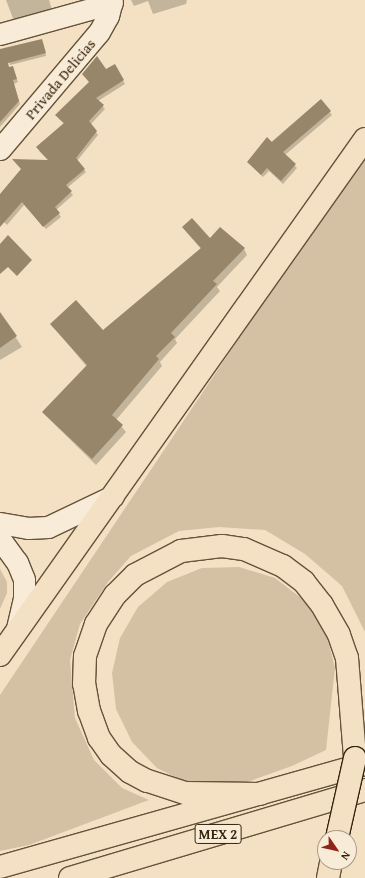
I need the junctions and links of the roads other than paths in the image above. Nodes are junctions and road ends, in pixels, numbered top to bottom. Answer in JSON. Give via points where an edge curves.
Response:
{"nodes":[{"id":1,"x":112,"y":2,"type":"edge"},
{"id":2,"x":0,"y":34,"type":"edge"},
{"id":3,"x":365,"y":139,"type":"edge"},
{"id":4,"x":0,"y":149,"type":"edge"},
{"id":5,"x":113,"y":496,"type":"junction"},
{"id":6,"x":0,"y":524,"type":"edge"},
{"id":7,"x":0,"y":539,"type":"edge"},
{"id":8,"x":16,"y":629,"type":"junction"},
{"id":9,"x":0,"y":655,"type":"edge"},
{"id":10,"x":365,"y":712,"type":"edge"},
{"id":11,"x":360,"y":761,"type":"edge"},
{"id":12,"x":365,"y":790,"type":"edge"},
{"id":13,"x":260,"y":794,"type":"junction"},
{"id":14,"x":339,"y":830,"type":"edge"},
{"id":15,"x":0,"y":867,"type":"edge"},
{"id":16,"x":70,"y":878,"type":"edge"}],
"edges":[{"from":1,"to":2,"type":"street"},
{"from":1,"to":4,"type":"street","name":"Privada Delicias","via":[[100,32]]},
{"from":3,"to":5,"type":"main road"},
{"from":5,"to":6,"type":"street","via":[[48,527],[28,528]]},
{"from":5,"to":8,"type":"main road"},
{"from":7,"to":8,"type":"street","via":[[17,562],[24,579],[24,598]]},
{"from":8,"to":9,"type":"main road"},
{"from":10,"to":11,"type":"main road"},
{"from":11,"to":13,"type":"main road"},
{"from":11,"to":13,"type":"main road","via":[[347,658],[339,635],[322,605],[304,582],[283,566],[244,549],[222,546],[181,551],[135,575],[115,595],[96,624],[85,656],[84,684],[89,711],[99,738],[111,755],[130,772],[148,781],[185,793]]},
{"from":11,"to":14,"type":"main road","bridge":true},
{"from":12,"to":16,"type":"main road","number":"MEX 2"},
{"from":13,"to":15,"type":"main road"}]}
